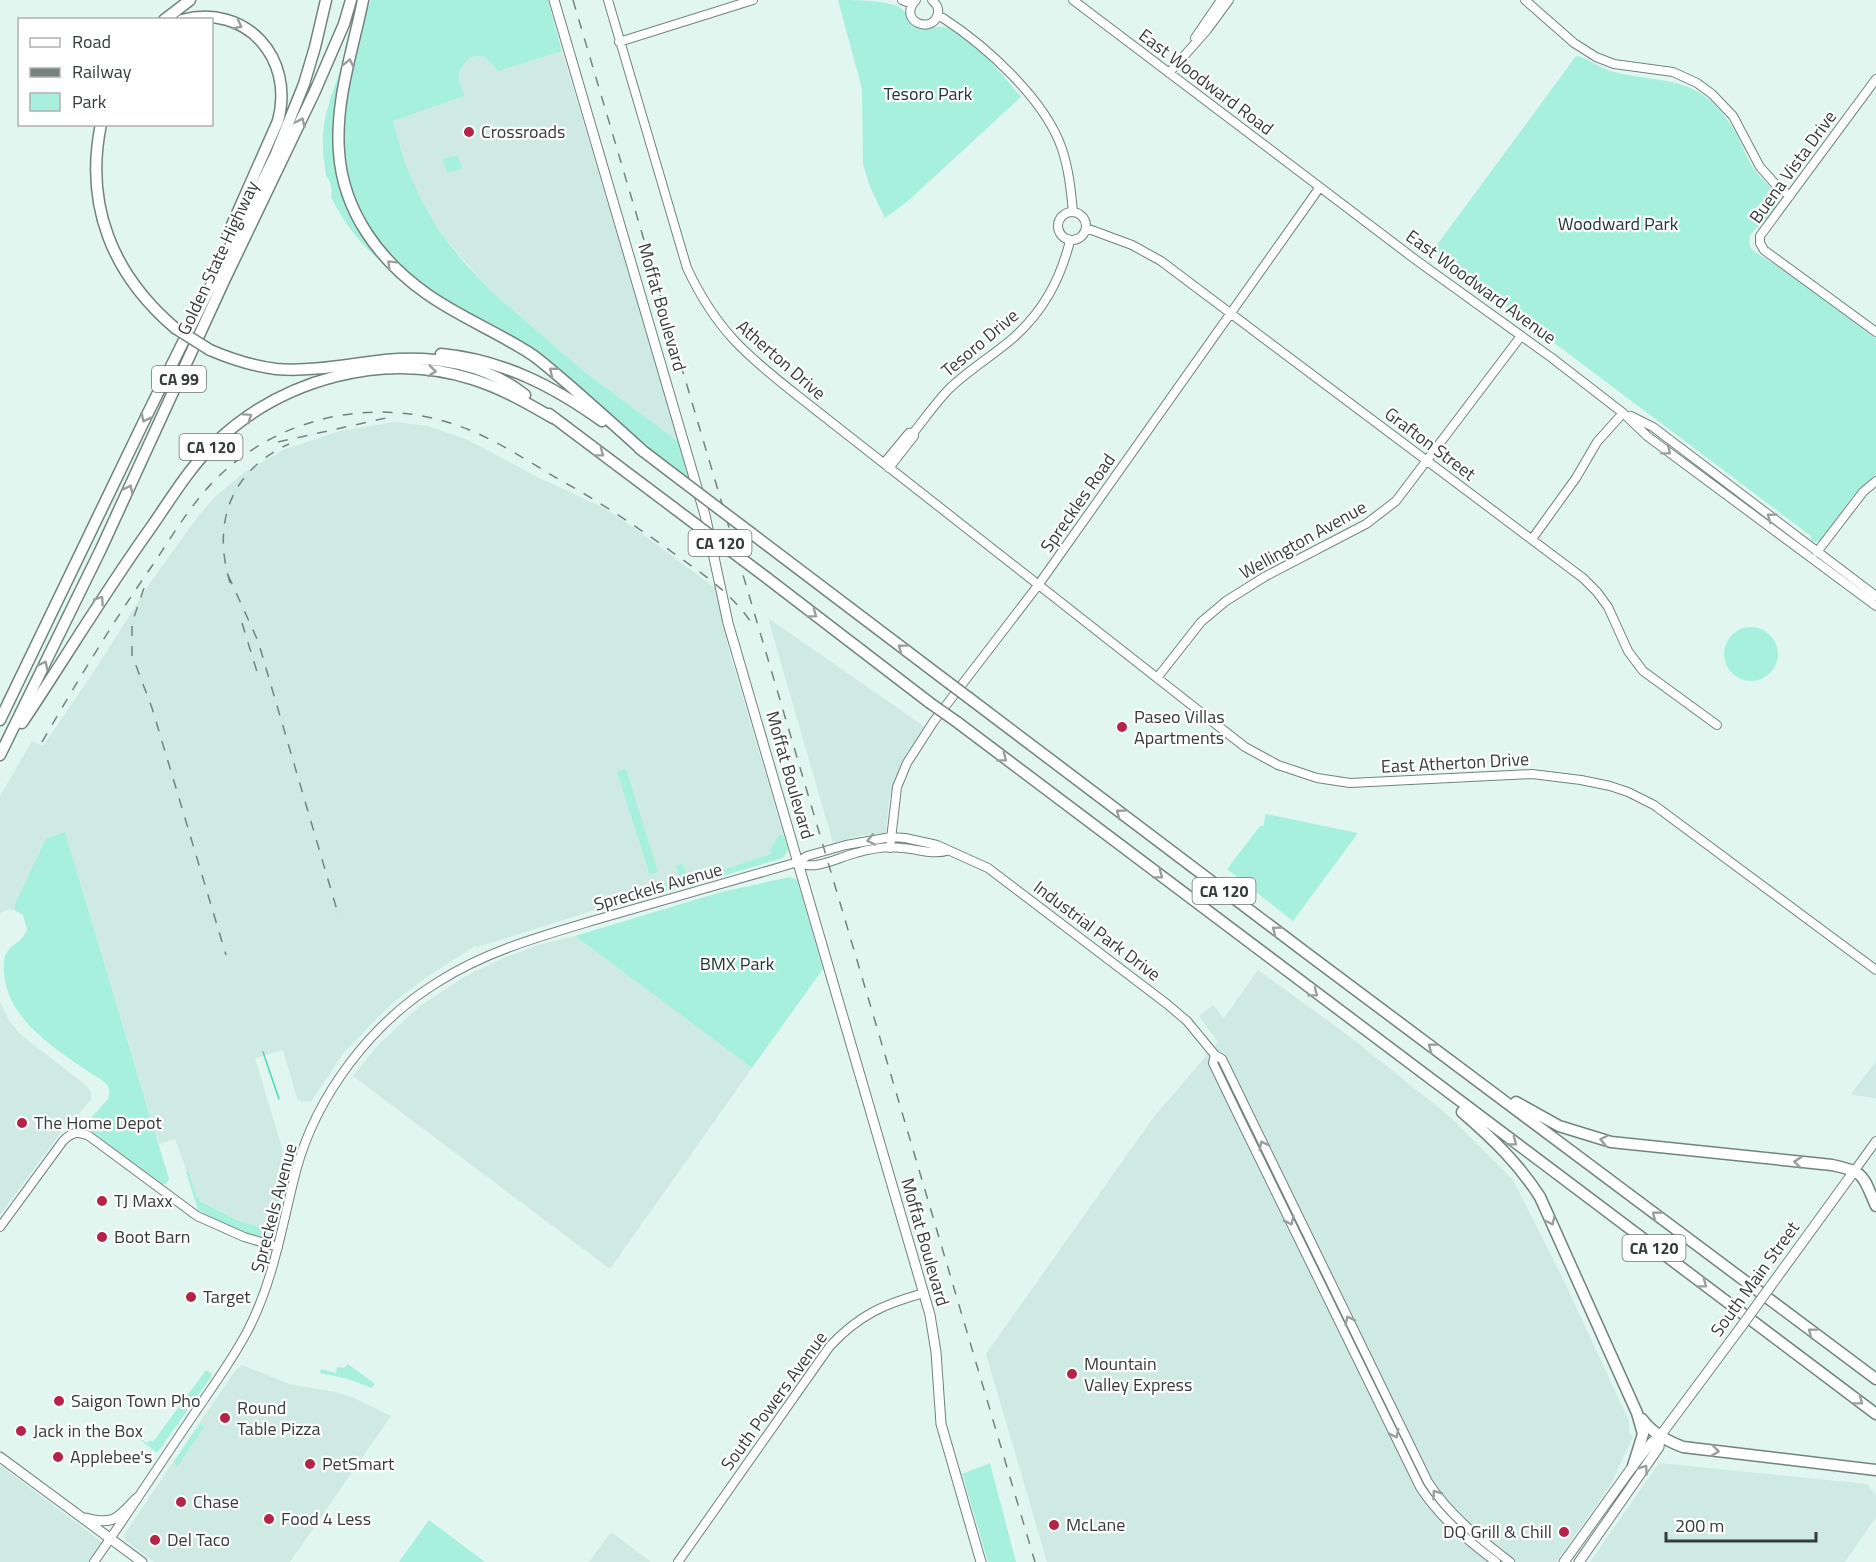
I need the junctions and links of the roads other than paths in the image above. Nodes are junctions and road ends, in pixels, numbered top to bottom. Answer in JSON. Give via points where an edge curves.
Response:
{"nodes":[{"id":1,"x":190,"y":0,"type":"edge"},
{"id":2,"x":326,"y":0,"type":"edge"},
{"id":3,"x":351,"y":0,"type":"edge"},
{"id":4,"x":363,"y":0,"type":"edge"},
{"id":5,"x":554,"y":0,"type":"edge"},
{"id":6,"x":608,"y":0,"type":"edge"},
{"id":7,"x":753,"y":0,"type":"edge"},
{"id":8,"x":902,"y":0,"type":"edge"},
{"id":9,"x":932,"y":0,"type":"edge"},
{"id":10,"x":1073,"y":0,"type":"edge"},
{"id":11,"x":1221,"y":0,"type":"edge"},
{"id":12,"x":1229,"y":0,"type":"edge"},
{"id":13,"x":1525,"y":0,"type":"edge"},
{"id":14,"x":914,"y":2,"type":"edge"},
{"id":15,"x":937,"y":16,"type":"junction"},
{"id":16,"x":167,"y":18,"type":"edge"},
{"id":17,"x":191,"y":18,"type":"edge"},
{"id":18,"x":619,"y":42,"type":"junction"},
{"id":19,"x":1186,"y":51,"type":"junction"},
{"id":20,"x":1169,"y":73,"type":"junction"},
{"id":21,"x":1876,"y":79,"type":"edge"},
{"id":22,"x":103,"y":126,"type":"edge"},
{"id":23,"x":1320,"y":187,"type":"junction"},
{"id":24,"x":1790,"y":196,"type":"junction"},
{"id":25,"x":1073,"y":212,"type":"junction"},
{"id":26,"x":1086,"y":228,"type":"junction"},
{"id":27,"x":1070,"y":241,"type":"junction"},
{"id":28,"x":1230,"y":313,"type":"junction"},
{"id":29,"x":190,"y":328,"type":"junction"},
{"id":30,"x":1876,"y":332,"type":"edge"},
{"id":31,"x":1521,"y":336,"type":"junction"},
{"id":32,"x":210,"y":348,"type":"junction"},
{"id":33,"x":1623,"y":413,"type":"junction"},
{"id":34,"x":553,"y":418,"type":"junction"},
{"id":35,"x":644,"y":452,"type":"junction"},
{"id":36,"x":1427,"y":460,"type":"junction"},
{"id":37,"x":886,"y":465,"type":"junction"},
{"id":38,"x":1876,"y":481,"type":"edge"},
{"id":39,"x":1532,"y":539,"type":"junction"},
{"id":40,"x":1817,"y":552,"type":"junction"},
{"id":41,"x":1039,"y":584,"type":"junction"},
{"id":42,"x":1876,"y":596,"type":"edge"},
{"id":43,"x":1876,"y":606,"type":"edge"},
{"id":44,"x":1157,"y":678,"type":"junction"},
{"id":45,"x":0,"y":720,"type":"edge"},
{"id":46,"x":1717,"y":725,"type":"dead end"},
{"id":47,"x":0,"y":755,"type":"edge"},
{"id":48,"x":891,"y":837,"type":"junction"},
{"id":49,"x":890,"y":848,"type":"junction"},
{"id":50,"x":948,"y":851,"type":"junction"},
{"id":51,"x":798,"y":862,"type":"junction"},
{"id":52,"x":1876,"y":970,"type":"edge"},
{"id":53,"x":1215,"y":1055,"type":"junction"},
{"id":54,"x":1433,"y":1082,"type":"junction"},
{"id":55,"x":1479,"y":1083,"type":"junction"},
{"id":56,"x":1876,"y":1141,"type":"edge"},
{"id":57,"x":1856,"y":1170,"type":"junction"},
{"id":58,"x":1876,"y":1206,"type":"edge"},
{"id":59,"x":0,"y":1227,"type":"edge"},
{"id":60,"x":278,"y":1247,"type":"junction"},
{"id":61,"x":924,"y":1293,"type":"junction"},
{"id":62,"x":1367,"y":1356,"type":"junction"},
{"id":63,"x":1358,"y":1359,"type":"junction"},
{"id":64,"x":1876,"y":1379,"type":"edge"},
{"id":65,"x":1386,"y":1395,"type":"junction"},
{"id":66,"x":1377,"y":1399,"type":"junction"},
{"id":67,"x":1637,"y":1413,"type":"junction"},
{"id":68,"x":1876,"y":1414,"type":"edge"},
{"id":69,"x":1660,"y":1436,"type":"junction"},
{"id":70,"x":0,"y":1457,"type":"edge"},
{"id":71,"x":1633,"y":1466,"type":"junction"},
{"id":72,"x":1876,"y":1470,"type":"edge"},
{"id":73,"x":1619,"y":1485,"type":"junction"},
{"id":74,"x":1628,"y":1492,"type":"junction"},
{"id":75,"x":137,"y":1498,"type":"junction"},
{"id":76,"x":81,"y":1516,"type":"junction"},
{"id":77,"x":1595,"y":1517,"type":"junction"},
{"id":78,"x":111,"y":1538,"type":"junction"},
{"id":79,"x":1581,"y":1560,"type":"edge"},
{"id":80,"x":94,"y":1562,"type":"edge"},
{"id":81,"x":142,"y":1562,"type":"edge"},
{"id":82,"x":678,"y":1562,"type":"edge"},
{"id":83,"x":981,"y":1562,"type":"edge"},
{"id":84,"x":1496,"y":1562,"type":"edge"},
{"id":85,"x":1510,"y":1562,"type":"edge"},
{"id":86,"x":1564,"y":1562,"type":"edge"}],
"edges":[{"from":1,"to":16,"type":"highway"},
{"from":2,"to":29,"type":"highway","name":"Golden State Highway","number":"CA 99","via":[[304,84],[275,156]]},
{"from":47,"to":3,"type":"highway","name":"Golden State Highway","number":"CA 99","one_way":true,"via":[[101,549],[310,101]]},
{"from":35,"to":4,"type":"highway","one_way":true,"via":[[534,357],[429,295],[376,248],[346,190],[339,155],[342,96]]},
{"from":5,"to":51,"type":"main road","name":"Moffat Boulevard","via":[[705,515],[728,623]]},
{"from":6,"to":18,"type":"street","name":"Atherton Drive"},
{"from":7,"to":18,"type":"street"},
{"from":8,"to":14,"type":"street"},
{"from":9,"to":15,"type":"street","via":[[938,8]]},
{"from":10,"to":20,"type":"street","name":"East Woodward Road"},
{"from":11,"to":19,"type":"street"},
{"from":12,"to":19,"type":"street"},
{"from":13,"to":24,"type":"street","via":[[1596,57],[1614,64],[1673,72],[1712,94],[1733,116],[1760,167]]},
{"from":14,"to":15,"type":"street","via":[[910,13],[918,24],[927,25]]},
{"from":15,"to":25,"type":"street","via":[[979,42],[1045,116],[1061,148]]},
{"from":17,"to":29,"type":"highway","one_way":true,"via":[[219,17],[260,40],[280,75],[282,102],[275,129],[194,307]]},
{"from":18,"to":37,"type":"street","name":"Atherton Drive","via":[[687,268],[711,313],[754,361]]},
{"from":19,"to":20,"type":"street"},
{"from":20,"to":23,"type":"street","name":"East Woodward Road"},
{"from":21,"to":24,"type":"street","name":"Buena Vista Drive"},
{"from":22,"to":32,"type":"highway","number":"CA 120","bridge":true,"via":[[101,189],[112,237],[125,264],[142,290],[176,326]]},
{"from":23,"to":28,"type":"street","name":"Spreckles Road"},
{"from":23,"to":31,"type":"street","name":"East Woodward Avenue"},
{"from":24,"to":30,"type":"street","name":"Buena Vista Drive","via":[[1760,236],[1762,246]]},
{"from":25,"to":26,"type":"street","via":[[1083,218]]},
{"from":25,"to":27,"type":"street","via":[[1063,216],[1058,225],[1061,235]]},
{"from":26,"to":27,"type":"street","via":[[1081,238]]},
{"from":26,"to":28,"type":"street","name":"Grafton Street","via":[[1148,253]]},
{"from":27,"to":37,"type":"street","name":"Tesoro Drive","via":[[1064,267],[1043,305],[1011,340],[948,390],[914,436]]},
{"from":28,"to":36,"type":"street","name":"Grafton Street"},
{"from":28,"to":41,"type":"street","name":"Spreckles Road"},
{"from":29,"to":45,"type":"highway","name":"Golden State Highway","number":"CA 99","one_way":true},
{"from":31,"to":33,"type":"street","name":"East Woodward Avenue"},
{"from":31,"to":36,"type":"street","name":"Wellington Avenue"},
{"from":32,"to":34,"type":"highway","via":[[236,360],[277,369],[409,359],[445,361],[498,378]]},
{"from":32,"to":35,"type":"highway","number":"CA 120","via":[[291,365],[402,354],[482,361],[512,369],[553,388]]},
{"from":33,"to":39,"type":"street","via":[[1597,442]]},
{"from":40,"to":33,"type":"street","name":"East Woodward Avenue","one_way":true,"via":[[1653,427]]},
{"from":33,"to":43,"type":"street","name":"East Woodward Avenue","one_way":true,"via":[[1647,436]]},
{"from":47,"to":34,"type":"highway","number":"CA 120","one_way":true,"via":[[121,569],[201,458],[238,424],[272,401],[335,376],[376,369],[412,369],[440,371],[487,384]]},
{"from":34,"to":54,"type":"highway","number":"CA 120","one_way":true,"bridge":true},
{"from":55,"to":35,"type":"highway","number":"CA 120","one_way":true,"bridge":true},
{"from":36,"to":39,"type":"street","name":"Grafton Street"},
{"from":36,"to":44,"type":"street","name":"Wellington Avenue","via":[[1407,488],[1378,516],[1227,601],[1201,622]]},
{"from":37,"to":41,"type":"street","name":"Atherton Drive"},
{"from":38,"to":40,"type":"street"},
{"from":39,"to":46,"type":"street","name":"Grafton Street","via":[[1597,592],[1643,672]]},
{"from":40,"to":42,"type":"street","name":"East Woodward Avenue"},
{"from":41,"to":44,"type":"street","name":"East Atherton Drive"},
{"from":41,"to":48,"type":"street","name":"Spreckles Road","via":[[946,704],[907,764],[897,786]]},
{"from":44,"to":52,"type":"street","name":"East Atherton Drive","via":[[1245,747],[1278,765],[1317,778],[1350,783],[1532,774],[1581,780],[1628,792],[1654,806]]},
{"from":48,"to":49,"type":"street","name":"Spreckles Road"},
{"from":48,"to":50,"type":"street","name":"Industrial Park Drive","via":[[921,841]]},
{"from":48,"to":51,"type":"street","name":"Industrial Park Drive","one_way":true,"via":[[846,845]]},
{"from":49,"to":50,"type":"street","name":"Industrial Park Drive","via":[[936,854]]},
{"from":49,"to":51,"type":"street","name":"Industrial Park Drive","via":[[856,852],[809,866]]},
{"from":50,"to":53,"type":"street","name":"Industrial Park Drive","via":[[988,868],[1053,916],[1187,1021]]},
{"from":51,"to":60,"type":"street","name":"Spreckels Avenue","via":[[526,941],[473,962],[428,988],[383,1026],[331,1091],[297,1168]]},
{"from":51,"to":61,"type":"main road","name":"Moffat Boulevard"},
{"from":62,"to":53,"type":"street","name":"Industrial Park Drive","one_way":true,"via":[[1222,1059]]},
{"from":53,"to":63,"type":"street","name":"Industrial Park Drive","one_way":true,"via":[[1213,1063]]},
{"from":54,"to":67,"type":"highway","one_way":true,"via":[[1496,1141],[1540,1197]]},
{"from":54,"to":68,"type":"highway","number":"CA 120","one_way":true},
{"from":57,"to":55,"type":"highway","one_way":true,"via":[[1596,1139],[1551,1122]]},
{"from":64,"to":55,"type":"highway","number":"CA 120","one_way":true},
{"from":56,"to":57,"type":"street","name":"South Main Street"},
{"from":57,"to":58,"type":"highway"},
{"from":57,"to":69,"type":"main road","name":"South Main Street","bridge":true},
{"from":59,"to":60,"type":"street","via":[[63,1141],[77,1132],[89,1136],[197,1216]]},
{"from":60,"to":75,"type":"street","name":"Spreckels Avenue","via":[[247,1333]]},
{"from":61,"to":82,"type":"street","name":"South Powers Avenue","via":[[869,1313],[846,1328]]},
{"from":61,"to":83,"type":"main road","name":"Moffat Boulevard","via":[[936,1352],[941,1424]]},
{"from":62,"to":63,"type":"street"},
{"from":62,"to":65,"type":"street","name":"Industrial Park Drive"},
{"from":63,"to":66,"type":"street","name":"Industrial Park Drive"},
{"from":65,"to":66,"type":"street"},
{"from":85,"to":65,"type":"street","name":"Industrial Park Drive","one_way":true,"via":[[1460,1521],[1435,1493]]},
{"from":66,"to":84,"type":"street","name":"Industrial Park Drive","one_way":true,"via":[[1427,1498],[1453,1527]]},
{"from":67,"to":69,"type":"highway"},
{"from":67,"to":71,"type":"highway","via":[[1643,1434]]},
{"from":69,"to":71,"type":"main road","name":"South Main Street"},
{"from":69,"to":72,"type":"highway","one_way":true,"via":[[1683,1447]]},
{"from":74,"to":69,"type":"main road","name":"South Main Street","one_way":true,"via":[[1659,1447]]},
{"from":70,"to":76,"type":"main road"},
{"from":71,"to":73,"type":"main road","name":"South Main Street"},
{"from":73,"to":74,"type":"main road"},
{"from":73,"to":77,"type":"main road","name":"South Main Street"},
{"from":74,"to":79,"type":"main road","name":"South Main Street"},
{"from":75,"to":76,"type":"main road","via":[[107,1522]]},
{"from":75,"to":78,"type":"street","name":"Spreckels Avenue"},
{"from":76,"to":78,"type":"main road"},
{"from":77,"to":79,"type":"main road","via":[[1597,1524]]},
{"from":77,"to":86,"type":"main road","name":"South Main Street"},
{"from":78,"to":80,"type":"street","name":"Spreckels Avenue"},
{"from":78,"to":81,"type":"main road"}]}
